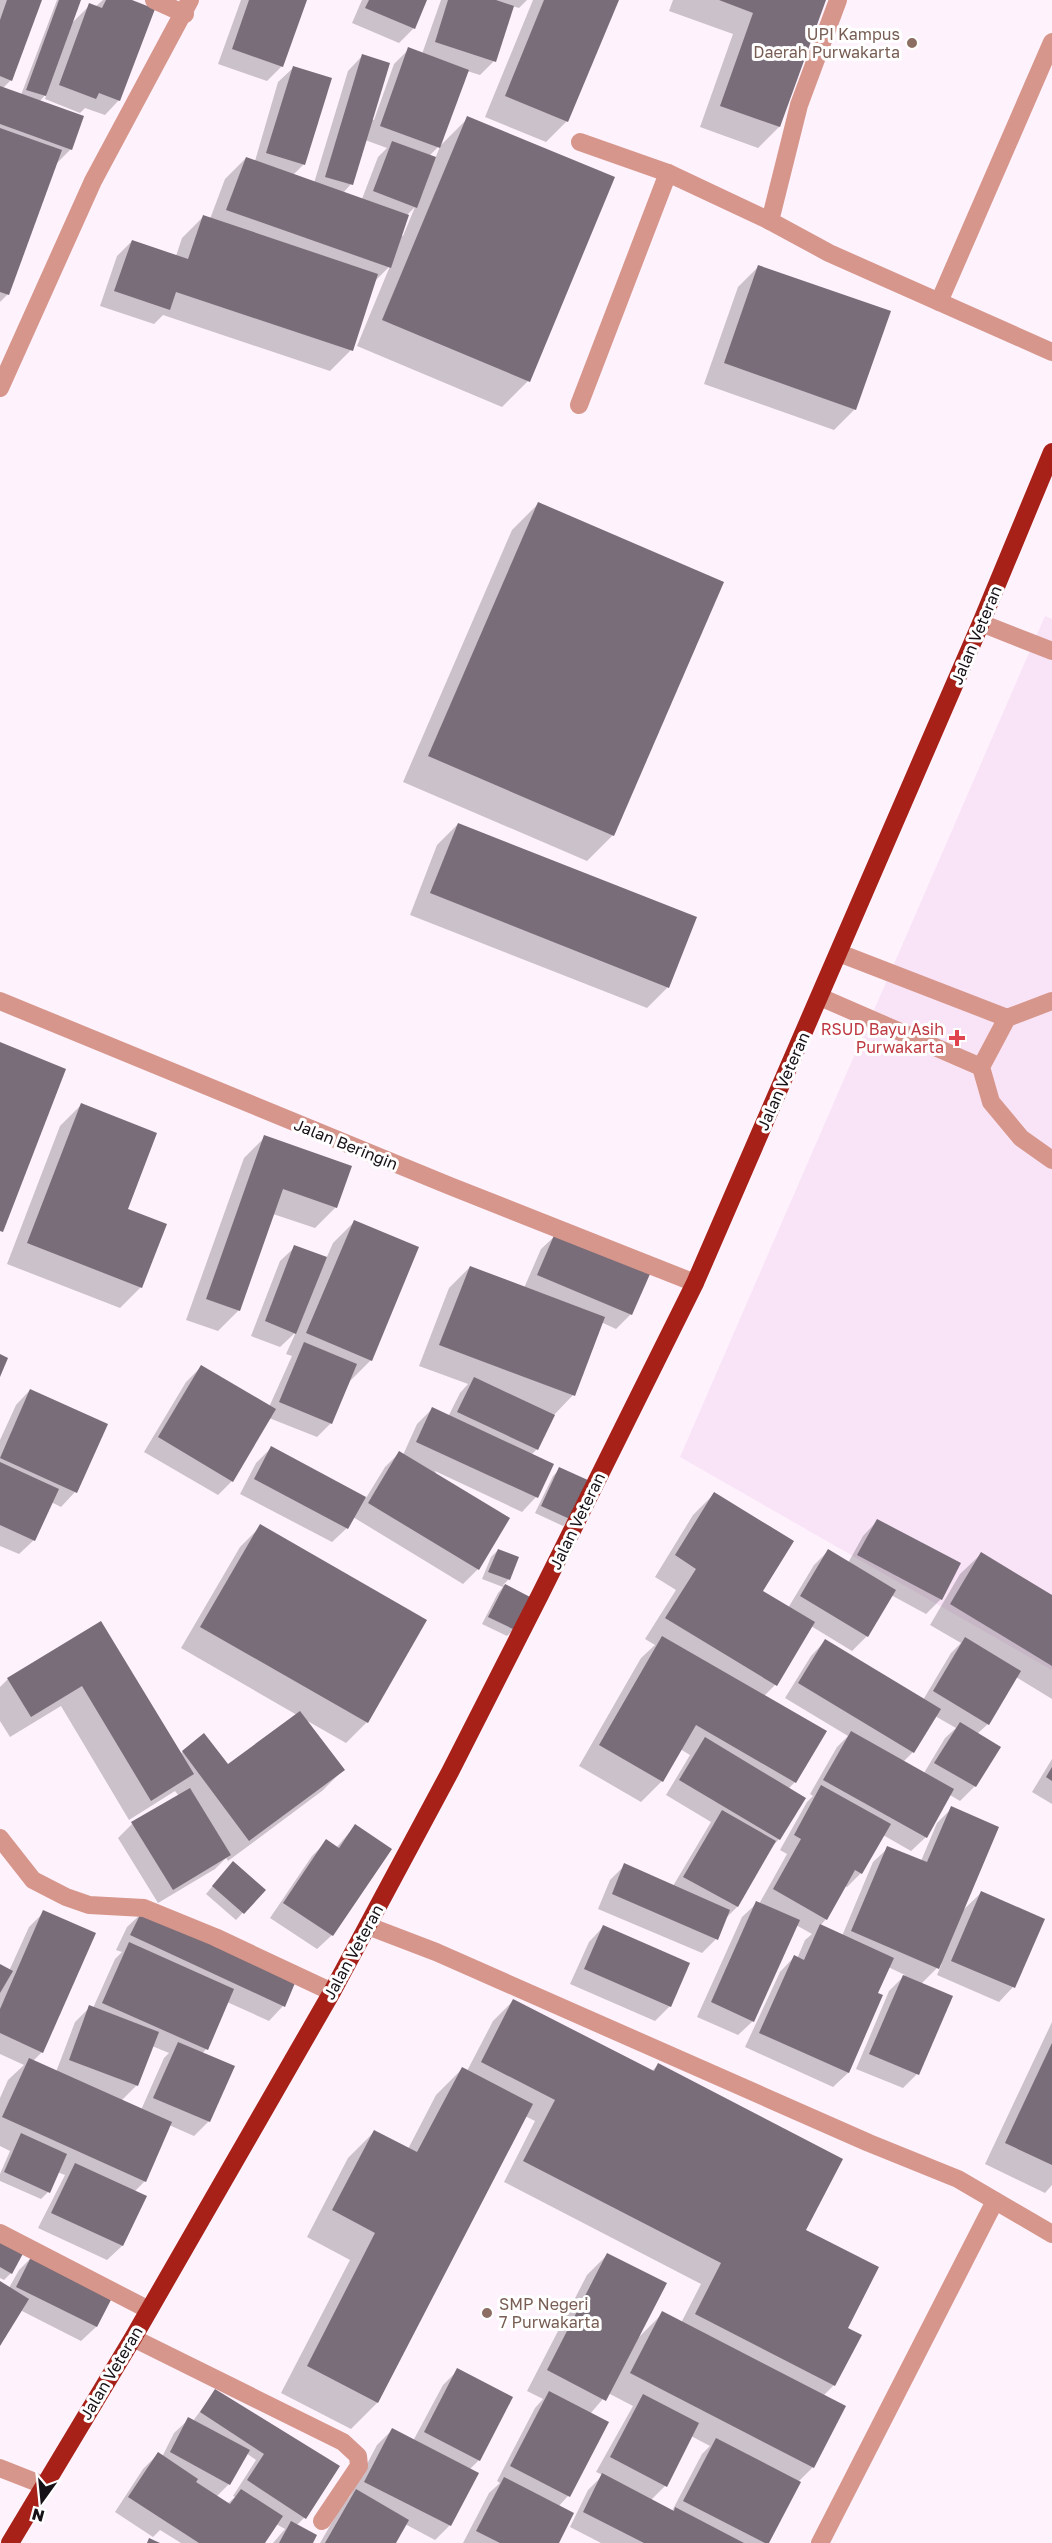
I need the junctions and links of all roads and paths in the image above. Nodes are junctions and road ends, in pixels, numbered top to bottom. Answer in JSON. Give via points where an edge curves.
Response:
{"nodes":[{"id":1,"x":154,"y":0,"type":"edge"},
{"id":2,"x":838,"y":0,"type":"edge"},
{"id":3,"x":187,"y":7,"type":"edge"},
{"id":4,"x":1052,"y":42,"type":"edge"},
{"id":5,"x":580,"y":142,"type":"dead end"},
{"id":6,"x":668,"y":173,"type":"junction"},
{"id":7,"x":770,"y":221,"type":"junction"},
{"id":8,"x":939,"y":302,"type":"junction"},
{"id":9,"x":1052,"y":352,"type":"edge"},
{"id":10,"x":0,"y":388,"type":"edge"},
{"id":11,"x":579,"y":405,"type":"dead end"},
{"id":12,"x":1052,"y":452,"type":"edge"},
{"id":13,"x":981,"y":623,"type":"junction"},
{"id":14,"x":1052,"y":651,"type":"edge"},
{"id":15,"x":839,"y":953,"type":"junction"},
{"id":16,"x":820,"y":997,"type":"junction"},
{"id":17,"x":0,"y":1001,"type":"edge"},
{"id":18,"x":1052,"y":1001,"type":"edge"},
{"id":19,"x":1007,"y":1018,"type":"junction"},
{"id":20,"x":981,"y":1067,"type":"junction"},
{"id":21,"x":1052,"y":1160,"type":"edge"},
{"id":22,"x":695,"y":1283,"type":"junction"},
{"id":23,"x":0,"y":1838,"type":"edge"},
{"id":24,"x":368,"y":1926,"type":"junction"},
{"id":25,"x":332,"y":1992,"type":"junction"},
{"id":26,"x":995,"y":2200,"type":"junction"},
{"id":27,"x":0,"y":2233,"type":"edge"},
{"id":28,"x":1052,"y":2234,"type":"edge"},
{"id":29,"x":148,"y":2310,"type":"junction"},
{"id":30,"x":133,"y":2338,"type":"junction"},
{"id":31,"x":0,"y":2468,"type":"edge"},
{"id":32,"x":43,"y":2485,"type":"junction"},
{"id":33,"x":322,"y":2521,"type":"dead end"},
{"id":34,"x":10,"y":2543,"type":"edge"},
{"id":35,"x":820,"y":2543,"type":"edge"}],
"edges":[{"from":1,"to":3,"type":"street"},
{"from":2,"to":7,"type":"street","via":[[799,105]]},
{"from":3,"to":10,"type":"street","via":[[93,181]]},
{"from":4,"to":8,"type":"street"},
{"from":5,"to":6,"type":"street"},
{"from":6,"to":7,"type":"street"},
{"from":6,"to":11,"type":"street"},
{"from":7,"to":8,"type":"street","via":[[829,254]]},
{"from":8,"to":9,"type":"street"},
{"from":12,"to":13,"type":"highway","name":"Jalan Veteran"},
{"from":13,"to":14,"type":"street"},
{"from":13,"to":15,"type":"highway","name":"Jalan Veteran"},
{"from":15,"to":16,"type":"highway","name":"Jalan Veteran"},
{"from":15,"to":19,"type":"street"},
{"from":16,"to":20,"type":"street"},
{"from":16,"to":22,"type":"highway","name":"Jalan Veteran"},
{"from":17,"to":22,"type":"street","name":"Jalan Beringin","via":[[438,1182]]},
{"from":18,"to":19,"type":"street"},
{"from":19,"to":20,"type":"street"},
{"from":20,"to":21,"type":"street","via":[[991,1102],[1021,1138]]},
{"from":22,"to":24,"type":"highway","name":"Jalan Veteran","via":[[540,1595]]},
{"from":23,"to":25,"type":"street","via":[[33,1880],[66,1897],[89,1905],[144,1908]]},
{"from":24,"to":25,"type":"highway","name":"Jalan Veteran"},
{"from":24,"to":26,"type":"street","via":[[958,2179]]},
{"from":25,"to":29,"type":"highway","name":"Jalan Veteran"},
{"from":26,"to":28,"type":"street"},
{"from":26,"to":35,"type":"street"},
{"from":27,"to":29,"type":"street"},
{"from":29,"to":30,"type":"highway","name":"Jalan Veteran"},
{"from":30,"to":32,"type":"highway","name":"Jalan Veteran"},
{"from":30,"to":33,"type":"street","via":[[343,2442],[358,2456],[359,2466]]},
{"from":31,"to":32,"type":"street"},
{"from":32,"to":34,"type":"highway","name":"Jalan Veteran"}]}
